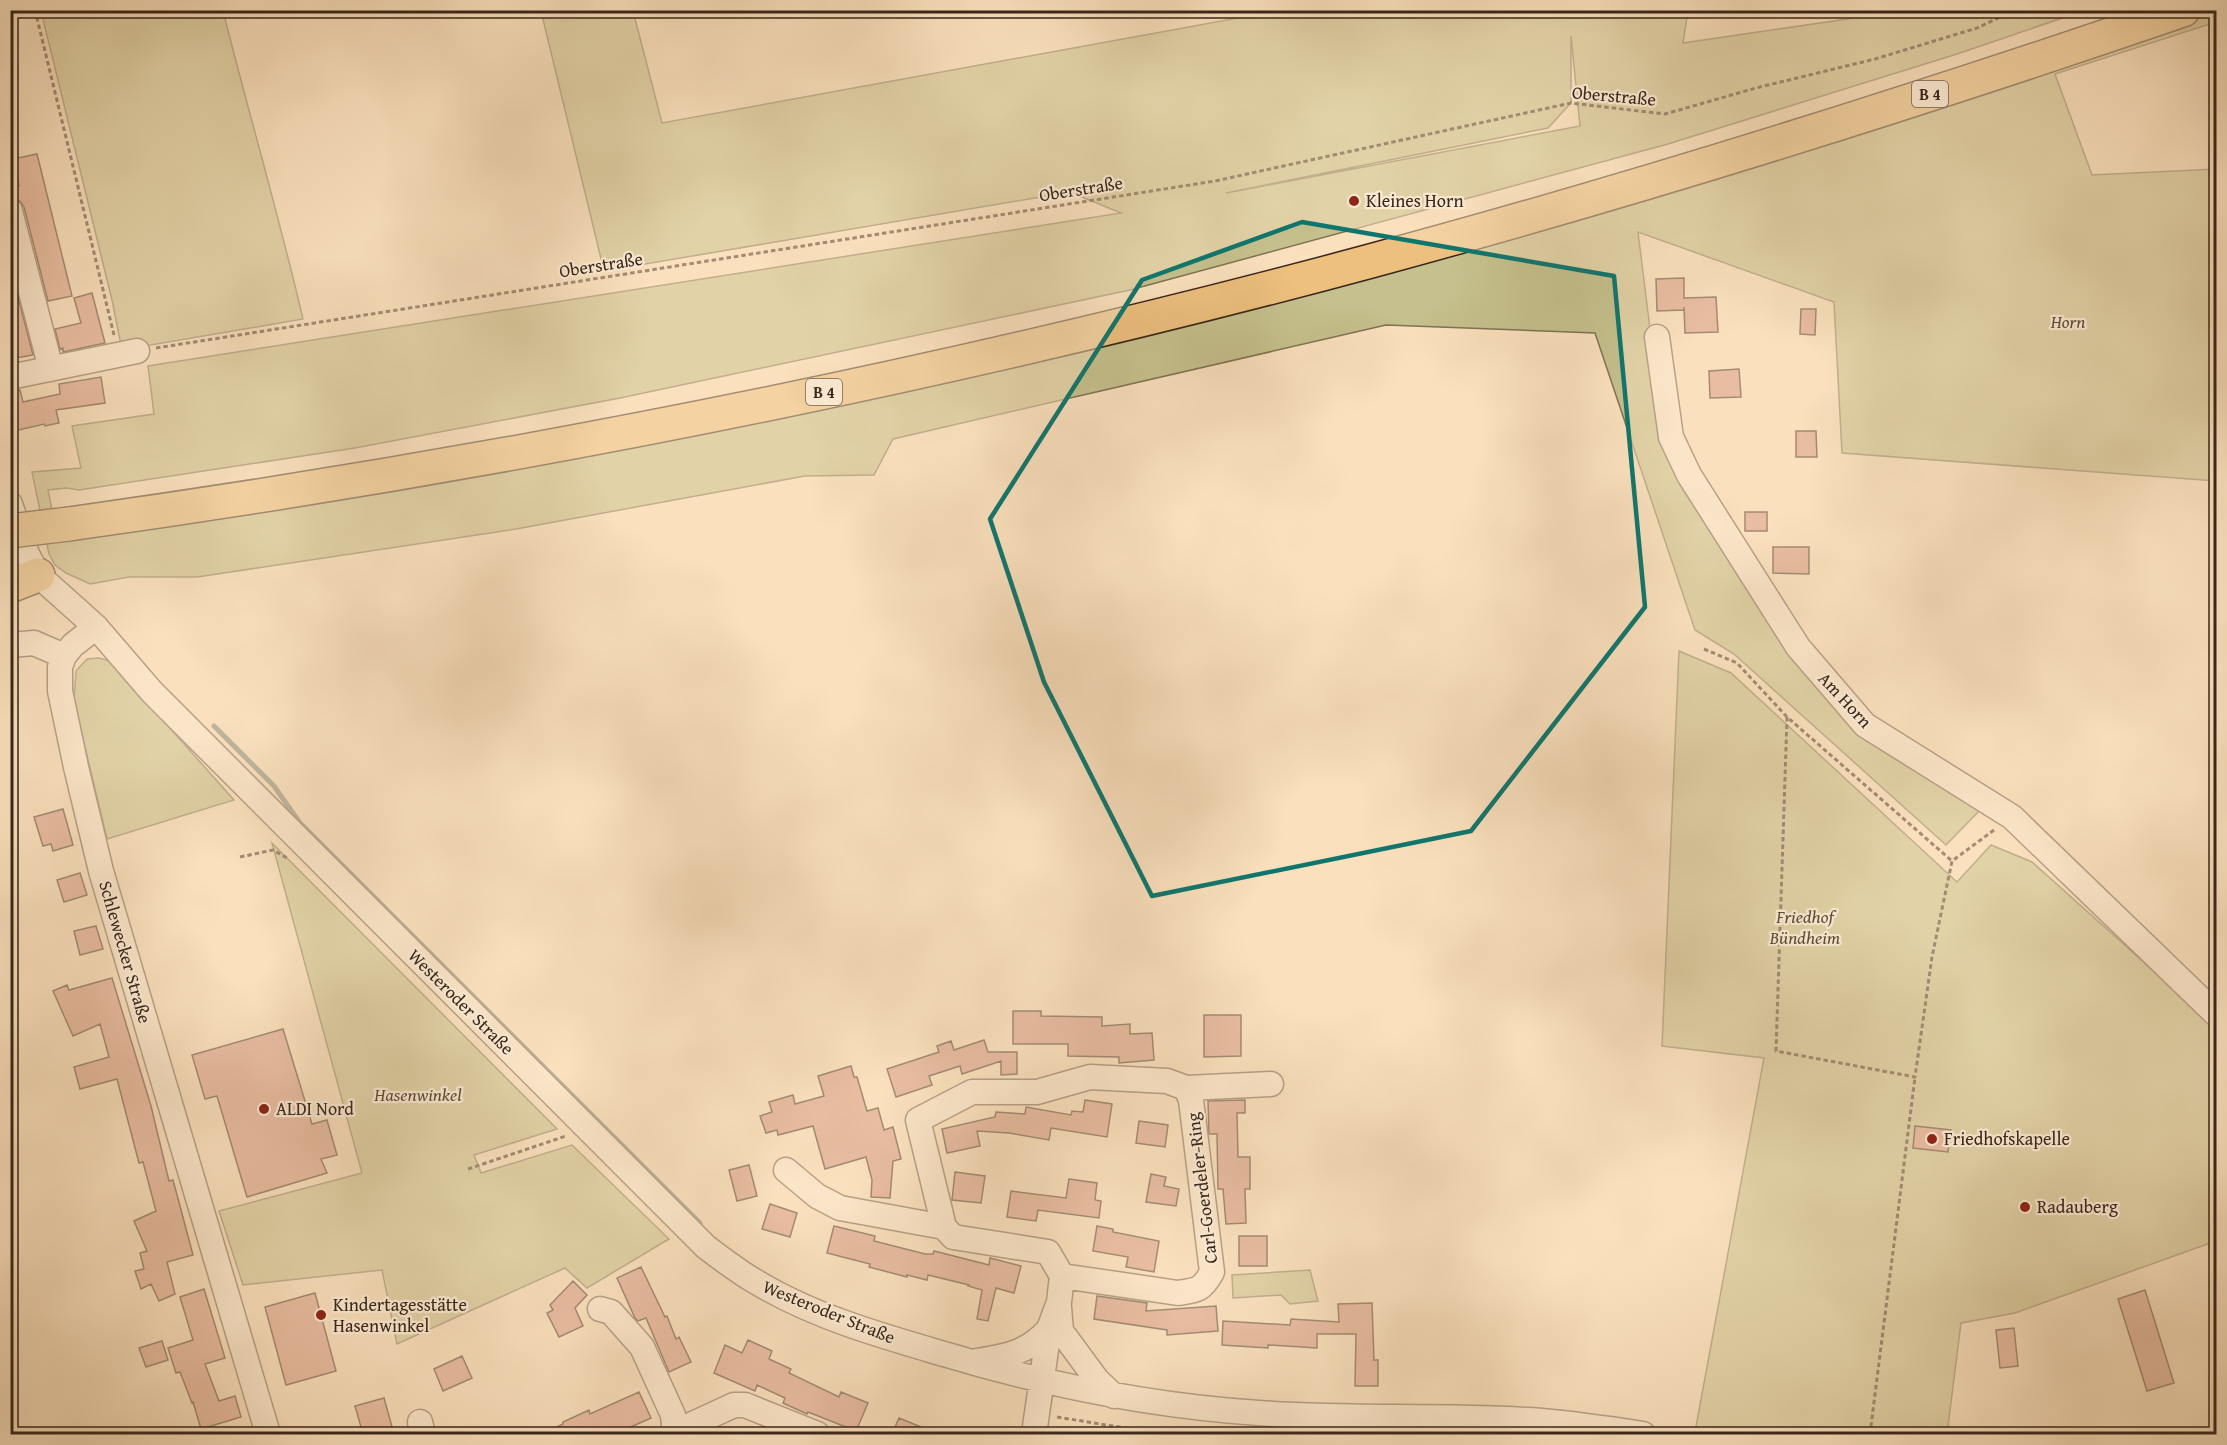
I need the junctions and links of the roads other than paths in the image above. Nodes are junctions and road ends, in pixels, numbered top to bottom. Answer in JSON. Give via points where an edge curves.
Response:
{"nodes":[{"id":1,"x":2127,"y":10,"type":"edge"},
{"id":2,"x":2183,"y":10,"type":"edge"},
{"id":3,"x":1674,"y":166,"type":"junction"},
{"id":4,"x":10,"y":211,"type":"edge"},
{"id":5,"x":1658,"y":338,"type":"dead end"},
{"id":6,"x":128,"y":353,"type":"road end"},
{"id":7,"x":51,"y":369,"type":"junction"},
{"id":8,"x":10,"y":377,"type":"edge"},
{"id":9,"x":10,"y":504,"type":"edge"},
{"id":10,"x":10,"y":513,"type":"edge"},
{"id":11,"x":68,"y":515,"type":"junction"},
{"id":12,"x":10,"y":531,"type":"edge"},
{"id":13,"x":24,"y":580,"type":"edge"},
{"id":14,"x":96,"y":627,"type":"junction"},
{"id":15,"x":10,"y":645,"type":"edge"},
{"id":16,"x":64,"y":656,"type":"junction"},
{"id":17,"x":2217,"y":1014,"type":"edge"},
{"id":18,"x":1271,"y":1084,"type":"dead end"},
{"id":19,"x":1186,"y":1088,"type":"junction"},
{"id":20,"x":786,"y":1170,"type":"dead end"},
{"id":21,"x":944,"y":1227,"type":"junction"},
{"id":22,"x":1062,"y":1276,"type":"junction"},
{"id":23,"x":600,"y":1309,"type":"dead end"},
{"id":24,"x":1055,"y":1330,"type":"junction"},
{"id":25,"x":970,"y":1362,"type":"junction"},
{"id":26,"x":1049,"y":1383,"type":"junction"},
{"id":27,"x":1114,"y":1396,"type":"junction"},
{"id":28,"x":268,"y":1434,"type":"edge"},
{"id":29,"x":674,"y":1434,"type":"edge"},
{"id":30,"x":817,"y":1434,"type":"edge"},
{"id":31,"x":1034,"y":1434,"type":"edge"},
{"id":32,"x":1643,"y":1434,"type":"edge"}],
"edges":[{"from":1,"to":3,"type":"highway","number":"B 4","via":[[1817,112]]},
{"from":2,"to":3,"type":"highway","number":"B 4","via":[[1880,111]]},
{"from":3,"to":11,"type":"highway","number":"B 4","via":[[1566,197],[1172,293],[750,389]]},
{"from":4,"to":7,"type":"street"},
{"from":5,"to":17,"type":"street","name":"Am Horn","via":[[1671,437],[1689,476],[1798,647],[1865,725],[2013,817]]},
{"from":6,"to":7,"type":"street"},
{"from":7,"to":8,"type":"street"},
{"from":9,"to":13,"type":"street","via":[[27,554]]},
{"from":10,"to":11,"type":"highway","number":"B 4"},
{"from":11,"to":12,"type":"highway","number":"B 4","bridge":true},
{"from":13,"to":14,"type":"street"},
{"from":14,"to":16,"type":"street"},
{"from":14,"to":25,"type":"street","name":"Westeroder Straße","via":[[152,692],[706,1247],[781,1296],[897,1341]]},
{"from":15,"to":16,"type":"street","via":[[34,643]]},
{"from":16,"to":28,"type":"street","name":"Schlewecker Straße","via":[[60,691],[102,871]]},
{"from":18,"to":19,"type":"street","name":"Carl-Goerdeler-Ring"},
{"from":19,"to":21,"type":"street","name":"Carl-Goerdeler-Ring","via":[[1167,1081],[1090,1077],[1037,1092],[972,1092],[918,1120]]},
{"from":19,"to":22,"type":"street","name":"Carl-Goerdeler-Ring","via":[[1191,1100],[1212,1272],[1204,1286],[1178,1293]]},
{"from":20,"to":21,"type":"street","via":[[817,1196],[840,1208]]},
{"from":21,"to":22,"type":"street","via":[[953,1237],[1048,1252]]},
{"from":22,"to":24,"type":"street"},
{"from":23,"to":29,"type":"street","via":[[611,1312],[642,1347],[673,1415]]},
{"from":24,"to":25,"type":"street","via":[[1020,1352]]},
{"from":24,"to":26,"type":"street"},
{"from":24,"to":27,"type":"street"},
{"from":25,"to":26,"type":"street","name":"Westeroder Straße"},
{"from":26,"to":27,"type":"street","name":"Westeroder Straße"},
{"from":26,"to":31,"type":"street"},
{"from":27,"to":32,"type":"street","name":"Westeroder Straße","via":[[1260,1414],[1541,1421]]},
{"from":29,"to":30,"type":"street","via":[[734,1405],[745,1405]]}]}
